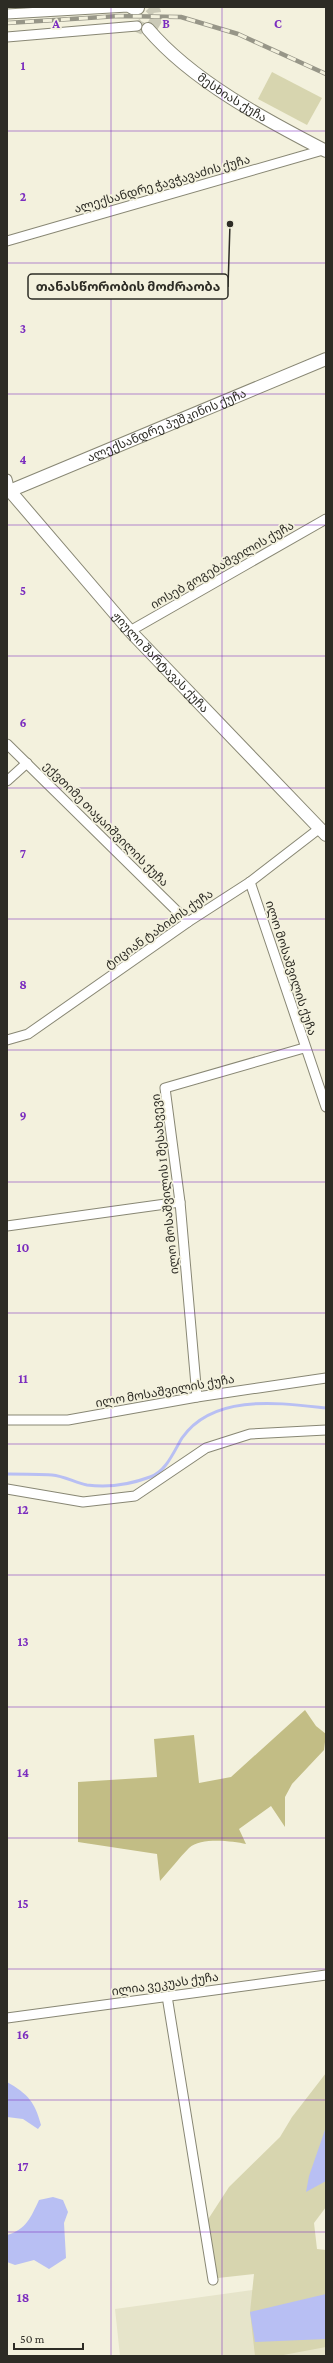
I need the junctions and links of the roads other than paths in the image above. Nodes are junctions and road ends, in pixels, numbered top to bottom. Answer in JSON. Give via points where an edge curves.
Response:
{"nodes":[{"id":1,"x":137,"y":9,"type":"edge"},
{"id":2,"x":7,"y":14,"type":"edge"},
{"id":3,"x":143,"y":27,"type":"joint"},
{"id":4,"x":7,"y":37,"type":"edge"},
{"id":5,"x":325,"y":150,"type":"edge"},
{"id":6,"x":7,"y":241,"type":"edge"},
{"id":7,"x":326,"y":359,"type":"edge"},
{"id":8,"x":8,"y":487,"type":"edge"},
{"id":9,"x":326,"y":519,"type":"edge"},
{"id":10,"x":130,"y":631,"type":"junction"},
{"id":11,"x":7,"y":744,"type":"edge"},
{"id":12,"x":27,"y":763,"type":"junction"},
{"id":13,"x":7,"y":781,"type":"edge"},
{"id":14,"x":323,"y":832,"type":"edge"},
{"id":15,"x":250,"y":882,"type":"junction"},
{"id":16,"x":188,"y":922,"type":"junction"},
{"id":17,"x":7,"y":1040,"type":"edge"},
{"id":18,"x":304,"y":1048,"type":"junction"},
{"id":19,"x":326,"y":1107,"type":"edge"},
{"id":20,"x":180,"y":1202,"type":"junction"},
{"id":21,"x":7,"y":1226,"type":"edge"},
{"id":22,"x":326,"y":1378,"type":"edge"},
{"id":23,"x":197,"y":1397,"type":"junction"},
{"id":24,"x":7,"y":1420,"type":"edge"},
{"id":25,"x":326,"y":1430,"type":"edge"},
{"id":26,"x":7,"y":1489,"type":"edge"},
{"id":27,"x":326,"y":1975,"type":"edge"},
{"id":28,"x":167,"y":1996,"type":"junction"},
{"id":29,"x":7,"y":2018,"type":"edge"},
{"id":30,"x":214,"y":2280,"type":"dead end"}],
"edges":[{"from":1,"to":2,"type":"street","via":[[128,7]]},
{"from":3,"to":4,"type":"street"},
{"from":3,"to":5,"type":"street","name":"მესხიას ქუჩა","via":[[179,61],[242,104]]},
{"from":5,"to":6,"type":"street","name":"ალექსანდრე ჭავჭავაძის ქუჩა"},
{"from":7,"to":8,"type":"street","name":"ალექსანდრე პუშკინის ქუჩა"},
{"from":8,"to":10,"type":"street","name":"ჟიული შარტავას ქუჩა"},
{"from":9,"to":10,"type":"street","name":"იოსებ გოგებაშვილის ქუჩა"},
{"from":10,"to":14,"type":"street","name":"ჟიული შარტავას ქუჩა"},
{"from":11,"to":12,"type":"street","name":"ექვთიმე თაყაიშვილის ქუჩა"},
{"from":12,"to":13,"type":"street"},
{"from":12,"to":16,"type":"street","name":"ექვთიმე თაყაიშვილის ქუჩა"},
{"from":14,"to":15,"type":"street","name":"ტიციან ტაბიძის ქუჩა"},
{"from":15,"to":16,"type":"street","name":"ტიციან ტაბიძის ქუჩა"},
{"from":15,"to":18,"type":"street","name":"ილო მოსაშვილის ქუჩა"},
{"from":16,"to":17,"type":"street","name":"ტიციან ტაბიძის ქუჩა","via":[[28,1034]]},
{"from":18,"to":19,"type":"street","name":"ილო მოსაშვილის ქუჩა"},
{"from":18,"to":20,"type":"street","name":"ილო მოსაშვილის I შესახვევი","via":[[165,1088]]},
{"from":20,"to":21,"type":"street"},
{"from":20,"to":23,"type":"street","name":"ილო მოსაშვილის I შესახვევი"},
{"from":22,"to":23,"type":"street","name":"ილო მოსაშვილის ქუჩა"},
{"from":23,"to":24,"type":"street","name":"ილო მოსაშვილის ქუჩა","via":[[68,1420]]},
{"from":25,"to":26,"type":"street","via":[[250,1434],[206,1448],[135,1496],[84,1502]]},
{"from":27,"to":28,"type":"street","name":"ილია ვეკუას ქუჩა"},
{"from":28,"to":29,"type":"street","name":"ილია ვეკუას ქუჩა"},
{"from":28,"to":30,"type":"street"}]}
